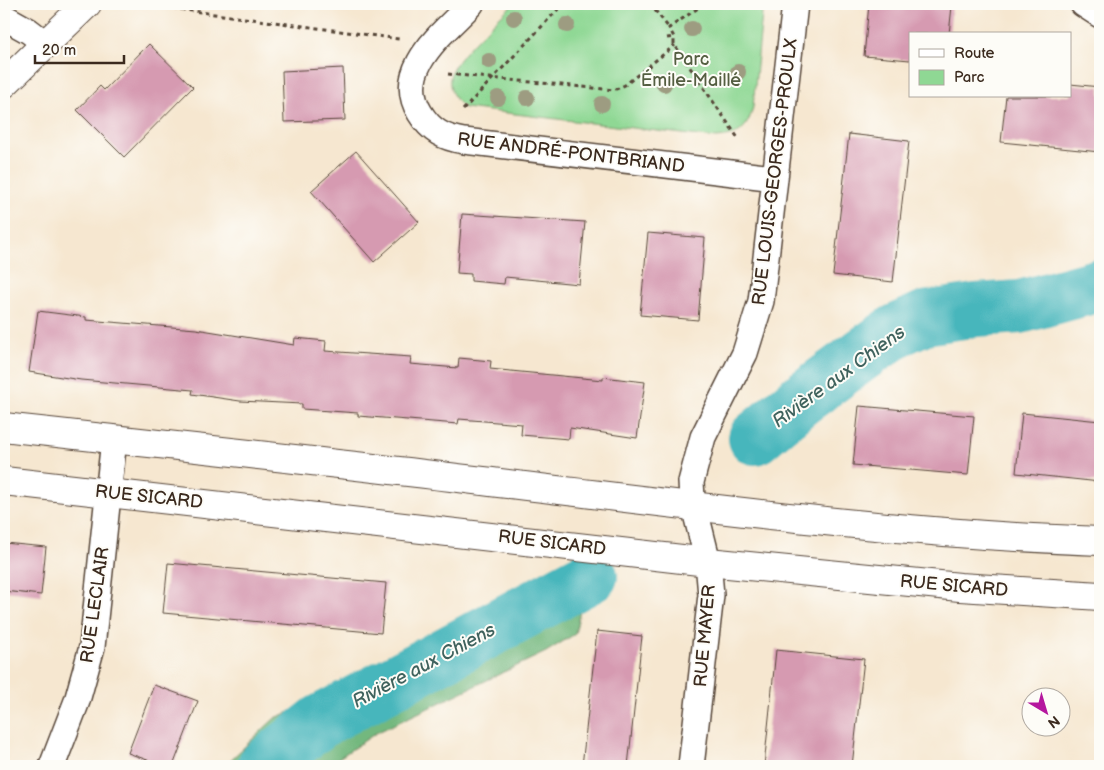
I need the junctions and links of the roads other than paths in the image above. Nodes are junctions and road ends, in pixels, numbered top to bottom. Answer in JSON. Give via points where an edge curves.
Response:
{"nodes":[{"id":1,"x":87,"y":4,"type":"edge"},
{"id":2,"x":471,"y":4,"type":"edge"},
{"id":3,"x":795,"y":4,"type":"edge"},
{"id":4,"x":1083,"y":4,"type":"edge"},
{"id":5,"x":1100,"y":15,"type":"edge"},
{"id":6,"x":4,"y":17,"type":"edge"},
{"id":7,"x":46,"y":44,"type":"junction"},
{"id":8,"x":4,"y":84,"type":"edge"},
{"id":9,"x":774,"y":178,"type":"junction"},
{"id":10,"x":4,"y":428,"type":"edge"},
{"id":11,"x":114,"y":439,"type":"junction"},
{"id":12,"x":4,"y":481,"type":"edge"},
{"id":13,"x":108,"y":493,"type":"junction"},
{"id":14,"x":695,"y":507,"type":"junction"},
{"id":15,"x":1100,"y":541,"type":"edge"},
{"id":16,"x":708,"y":562,"type":"junction"},
{"id":17,"x":1100,"y":596,"type":"edge"},
{"id":18,"x":52,"y":766,"type":"edge"},
{"id":19,"x":691,"y":766,"type":"edge"}],
"edges":[{"from":1,"to":7,"type":"street"},
{"from":2,"to":9,"type":"street","name":"RUE ANDRÉ-PONTBRIAND","via":[[422,56],[413,74],[413,97],[417,109],[441,135],[464,141]]},
{"from":3,"to":9,"type":"street","name":"RUE LOUIS-GEORGES-PROULX"},
{"from":4,"to":5,"type":"street"},
{"from":6,"to":7,"type":"street"},
{"from":7,"to":8,"type":"street"},
{"from":9,"to":14,"type":"street","name":"RUE LOUIS-GEORGES-PROULX","via":[[765,276],[755,324],[738,370],[698,452],[692,482]]},
{"from":10,"to":11,"type":"street"},
{"from":11,"to":13,"type":"street","name":"RUE LECLAIR"},
{"from":11,"to":14,"type":"street"},
{"from":12,"to":13,"type":"street","name":"RUE SICARD"},
{"from":13,"to":16,"type":"street","name":"RUE SICARD"},
{"from":13,"to":18,"type":"street","name":"RUE LECLAIR","via":[[92,647]]},
{"from":14,"to":15,"type":"street","via":[[932,530]]},
{"from":14,"to":16,"type":"street","name":"RUE MAYER"},
{"from":16,"to":17,"type":"street","name":"RUE SICARD","via":[[960,587]]},
{"from":16,"to":19,"type":"street","name":"RUE MAYER","via":[[711,595]]}]}
